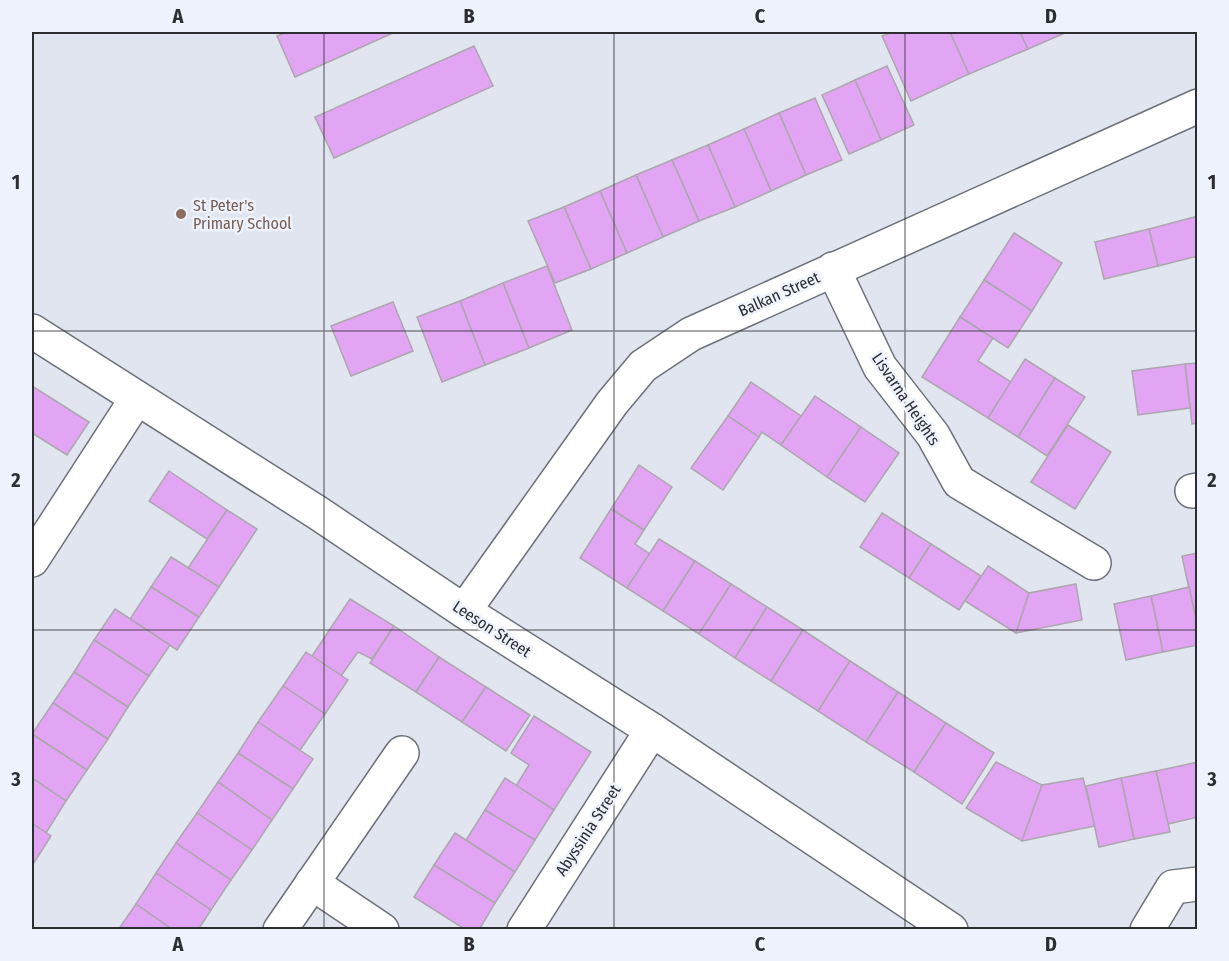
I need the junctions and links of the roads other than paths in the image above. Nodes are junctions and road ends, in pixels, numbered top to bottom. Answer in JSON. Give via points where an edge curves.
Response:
{"nodes":[{"id":1,"x":1197,"y":106,"type":"edge"},
{"id":2,"x":833,"y":269,"type":"junction"},
{"id":3,"x":32,"y":331,"type":"edge"},
{"id":4,"x":137,"y":398,"type":"junction"},
{"id":5,"x":32,"y":560,"type":"edge"},
{"id":6,"x":1094,"y":563,"type":"dead end"},
{"id":7,"x":464,"y":611,"type":"junction"},
{"id":8,"x":652,"y":730,"type":"junction"},
{"id":9,"x":402,"y":753,"type":"dead end"},
{"id":10,"x":312,"y":883,"type":"junction"},
{"id":11,"x":1197,"y":884,"type":"edge"},
{"id":12,"x":280,"y":930,"type":"edge"},
{"id":13,"x":382,"y":930,"type":"edge"},
{"id":14,"x":524,"y":930,"type":"edge"},
{"id":15,"x":951,"y":930,"type":"edge"},
{"id":16,"x":1147,"y":930,"type":"edge"}],
"edges":[{"from":1,"to":2,"type":"street","name":"Balkan Street"},
{"from":2,"to":6,"type":"street","name":"Lisvarna Heights","via":[[880,367],[933,435],[959,482]]},
{"from":2,"to":7,"type":"street","name":"Balkan Street","via":[[692,334],[644,366],[612,403]]},
{"from":3,"to":4,"type":"street","name":"Leeson Street"},
{"from":4,"to":5,"type":"street"},
{"from":4,"to":7,"type":"street","name":"Leeson Street"},
{"from":7,"to":8,"type":"street","name":"Leeson Street"},
{"from":8,"to":14,"type":"street","name":"Abyssinia Street"},
{"from":8,"to":15,"type":"street","name":"Leeson Street"},
{"from":9,"to":10,"type":"street"},
{"from":10,"to":12,"type":"street"},
{"from":10,"to":13,"type":"street"},
{"from":11,"to":16,"type":"street","via":[[1173,887]]}]}
